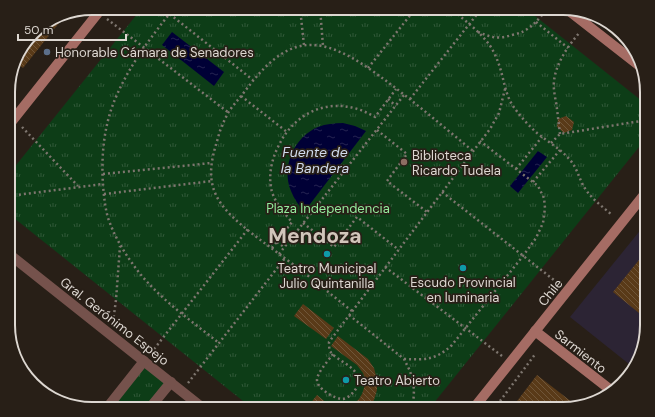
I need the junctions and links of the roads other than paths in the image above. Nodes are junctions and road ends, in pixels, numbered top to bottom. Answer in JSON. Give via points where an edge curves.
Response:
{"nodes":[{"id":1,"x":96,"y":15,"type":"edge"},
{"id":2,"x":577,"y":17,"type":"edge"},
{"id":3,"x":633,"y":61,"type":"edge"},
{"id":4,"x":15,"y":117,"type":"edge"},
{"id":5,"x":640,"y":199,"type":"edge"},
{"id":6,"x":15,"y":259,"type":"edge"},
{"id":7,"x":535,"y":331,"type":"junction"},
{"id":8,"x":144,"y":361,"type":"junction"},
{"id":9,"x":171,"y":382,"type":"junction"},
{"id":10,"x":608,"y":388,"type":"edge"},
{"id":11,"x":112,"y":402,"type":"edge"},
{"id":12,"x":155,"y":402,"type":"edge"},
{"id":13,"x":195,"y":402,"type":"edge"},
{"id":14,"x":479,"y":402,"type":"edge"}],
"edges":[{"from":1,"to":4,"type":"street"},
{"from":2,"to":3,"type":"street"},
{"from":5,"to":7,"type":"street","name":"Chile"},
{"from":6,"to":8,"type":"street","name":"Gral. Gerónimo Espejo"},
{"from":7,"to":10,"type":"street","name":"Sarmiento"},
{"from":7,"to":14,"type":"street","name":"Chile"},
{"from":8,"to":9,"type":"street","name":"Gral. Gerónimo Espejo"},
{"from":8,"to":11,"type":"street"},
{"from":9,"to":12,"type":"street"},
{"from":9,"to":13,"type":"street","name":"Gral. Gerónimo Espejo"}]}
